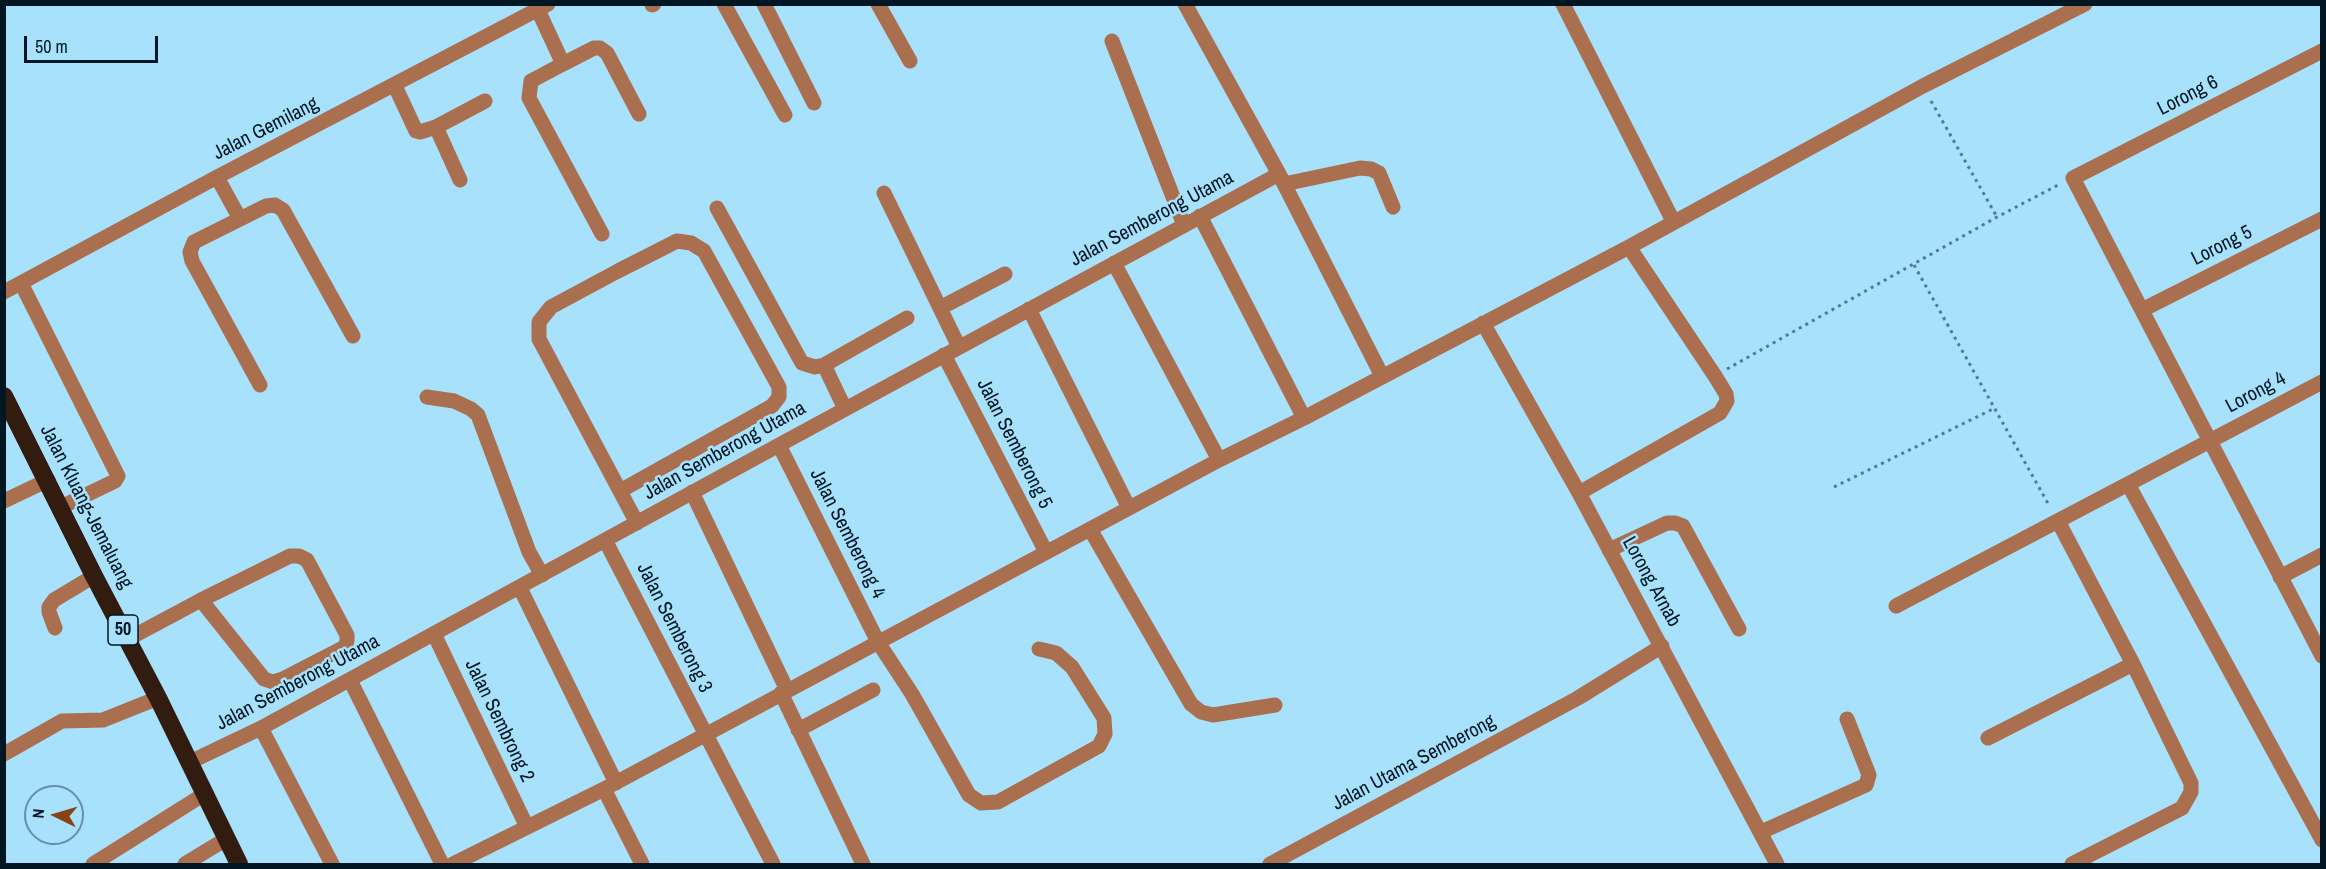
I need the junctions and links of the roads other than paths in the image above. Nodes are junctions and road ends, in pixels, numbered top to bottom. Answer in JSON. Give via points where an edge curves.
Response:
{"nodes":[{"id":1,"x":724,"y":4,"type":"edge"},
{"id":2,"x":764,"y":4,"type":"edge"},
{"id":3,"x":878,"y":4,"type":"edge"},
{"id":4,"x":1185,"y":4,"type":"edge"},
{"id":5,"x":1563,"y":4,"type":"edge"},
{"id":6,"x":2085,"y":4,"type":"edge"},
{"id":7,"x":543,"y":7,"type":"edge"},
{"id":8,"x":1112,"y":41,"type":"dead end"},
{"id":9,"x":2322,"y":51,"type":"edge"},
{"id":10,"x":910,"y":61,"type":"dead end"},
{"id":11,"x":563,"y":64,"type":"junction"},
{"id":12,"x":395,"y":86,"type":"junction"},
{"id":13,"x":485,"y":101,"type":"dead end"},
{"id":14,"x":814,"y":103,"type":"dead end"},
{"id":15,"x":639,"y":114,"type":"dead end"},
{"id":16,"x":785,"y":115,"type":"dead end"},
{"id":17,"x":436,"y":127,"type":"junction"},
{"id":18,"x":217,"y":177,"type":"junction"},
{"id":19,"x":1281,"y":179,"type":"junction"},
{"id":20,"x":460,"y":180,"type":"dead end"},
{"id":21,"x":885,"y":193,"type":"dead end"},
{"id":22,"x":1393,"y":207,"type":"dead end"},
{"id":23,"x":717,"y":208,"type":"dead end"},
{"id":24,"x":1200,"y":216,"type":"junction"},
{"id":25,"x":240,"y":219,"type":"junction"},
{"id":26,"x":2322,"y":219,"type":"edge"},
{"id":27,"x":1673,"y":221,"type":"junction"},
{"id":28,"x":1184,"y":225,"type":"junction"},
{"id":29,"x":602,"y":234,"type":"dead end"},
{"id":30,"x":1629,"y":247,"type":"junction"},
{"id":31,"x":1114,"y":262,"type":"junction"},
{"id":32,"x":1005,"y":274,"type":"dead end"},
{"id":33,"x":21,"y":283,"type":"junction"},
{"id":34,"x":4,"y":292,"type":"edge"},
{"id":35,"x":940,"y":308,"type":"junction"},
{"id":36,"x":1029,"y":309,"type":"junction"},
{"id":37,"x":2142,"y":310,"type":"junction"},
{"id":38,"x":907,"y":318,"type":"dead end"},
{"id":39,"x":1483,"y":323,"type":"junction"},
{"id":40,"x":352,"y":336,"type":"dead end"},
{"id":41,"x":959,"y":347,"type":"junction"},
{"id":42,"x":944,"y":355,"type":"junction"},
{"id":43,"x":824,"y":364,"type":"junction"},
{"id":44,"x":1382,"y":375,"type":"junction"},
{"id":45,"x":2322,"y":382,"type":"edge"},
{"id":46,"x":260,"y":385,"type":"dead end"},
{"id":47,"x":4,"y":396,"type":"edge"},
{"id":48,"x":427,"y":397,"type":"dead end"},
{"id":49,"x":844,"y":409,"type":"junction"},
{"id":50,"x":1304,"y":418,"type":"junction"},
{"id":51,"x":10,"y":421,"type":"edge"},
{"id":52,"x":2210,"y":441,"type":"junction"},
{"id":53,"x":779,"y":445,"type":"junction"},
{"id":54,"x":1219,"y":460,"type":"junction"},
{"id":55,"x":48,"y":480,"type":"junction"},
{"id":56,"x":2128,"y":484,"type":"junction"},
{"id":57,"x":620,"y":491,"type":"junction"},
{"id":58,"x":692,"y":492,"type":"junction"},
{"id":59,"x":1579,"y":493,"type":"junction"},
{"id":60,"x":4,"y":501,"type":"edge"},
{"id":61,"x":61,"y":507,"type":"junction"},
{"id":62,"x":1129,"y":508,"type":"junction"},
{"id":63,"x":2058,"y":521,"type":"junction"},
{"id":64,"x":637,"y":523,"type":"junction"},
{"id":65,"x":1090,"y":529,"type":"junction"},
{"id":66,"x":605,"y":540,"type":"junction"},
{"id":67,"x":1610,"y":549,"type":"junction"},
{"id":68,"x":1046,"y":552,"type":"junction"},
{"id":69,"x":2322,"y":555,"type":"edge"},
{"id":70,"x":542,"y":575,"type":"junction"},
{"id":71,"x":94,"y":576,"type":"junction"},
{"id":72,"x":2280,"y":577,"type":"junction"},
{"id":73,"x":520,"y":588,"type":"junction"},
{"id":74,"x":201,"y":600,"type":"junction"},
{"id":75,"x":1896,"y":606,"type":"dead end"},
{"id":76,"x":55,"y":628,"type":"dead end"},
{"id":77,"x":1739,"y":629,"type":"dead end"},
{"id":78,"x":434,"y":634,"type":"junction"},
{"id":79,"x":128,"y":639,"type":"junction"},
{"id":80,"x":878,"y":642,"type":"junction"},
{"id":81,"x":1662,"y":646,"type":"junction"},
{"id":82,"x":1039,"y":649,"type":"dead end"},
{"id":83,"x":2322,"y":656,"type":"edge"},
{"id":84,"x":2133,"y":664,"type":"junction"},
{"id":85,"x":350,"y":680,"type":"junction"},
{"id":86,"x":873,"y":690,"type":"dead end"},
{"id":87,"x":784,"y":692,"type":"junction"},
{"id":88,"x":158,"y":698,"type":"junction"},
{"id":89,"x":1275,"y":705,"type":"dead end"},
{"id":90,"x":1847,"y":719,"type":"dead end"},
{"id":91,"x":261,"y":728,"type":"junction"},
{"id":92,"x":798,"y":730,"type":"junction"},
{"id":93,"x":705,"y":735,"type":"junction"},
{"id":94,"x":1988,"y":738,"type":"dead end"},
{"id":95,"x":4,"y":754,"type":"edge"},
{"id":96,"x":190,"y":762,"type":"junction"},
{"id":97,"x":610,"y":786,"type":"junction"},
{"id":98,"x":206,"y":793,"type":"junction"},
{"id":99,"x":527,"y":827,"type":"junction"},
{"id":100,"x":1761,"y":832,"type":"junction"},
{"id":101,"x":226,"y":839,"type":"junction"},
{"id":102,"x":2322,"y":840,"type":"edge"},
{"id":103,"x":93,"y":864,"type":"edge"},
{"id":104,"x":185,"y":864,"type":"edge"},
{"id":105,"x":239,"y":864,"type":"edge"},
{"id":106,"x":332,"y":864,"type":"edge"},
{"id":107,"x":442,"y":864,"type":"edge"},
{"id":108,"x":453,"y":864,"type":"edge"},
{"id":109,"x":642,"y":864,"type":"edge"},
{"id":110,"x":773,"y":864,"type":"edge"},
{"id":111,"x":863,"y":864,"type":"edge"},
{"id":112,"x":1270,"y":864,"type":"edge"},
{"id":113,"x":1777,"y":864,"type":"edge"},
{"id":114,"x":2072,"y":864,"type":"edge"}],
"edges":[{"from":1,"to":16,"type":"street"},
{"from":2,"to":14,"type":"street"},
{"from":3,"to":10,"type":"street"},
{"from":4,"to":19,"type":"street"},
{"from":5,"to":27,"type":"street"},
{"from":6,"to":27,"type":"street"},
{"from":7,"to":11,"type":"street"},
{"from":7,"to":12,"type":"street","name":"Jalan Gemilang"},
{"from":8,"to":28,"type":"street"},
{"from":9,"to":37,"type":"street","name":"Lorong 6","via":[[2073,178]]},
{"from":11,"to":15,"type":"street","via":[[600,48],[607,53]]},
{"from":11,"to":29,"type":"street","via":[[531,81],[529,98]]},
{"from":12,"to":17,"type":"street","via":[[416,130]]},
{"from":12,"to":18,"type":"street","name":"Jalan Gemilang"},
{"from":13,"to":17,"type":"street"},
{"from":17,"to":20,"type":"street"},
{"from":18,"to":25,"type":"street"},
{"from":18,"to":33,"type":"street","name":"Jalan Gemilang"},
{"from":19,"to":22,"type":"street","name":"Jalan Semberong Utama","via":[[1371,169],[1379,173]]},
{"from":19,"to":24,"type":"street","name":"Jalan Semberong Utama"},
{"from":19,"to":44,"type":"street"},
{"from":21,"to":35,"type":"street"},
{"from":23,"to":43,"type":"street","via":[[802,363],[815,367]]},
{"from":24,"to":28,"type":"street","name":"Jalan Semberong Utama"},
{"from":24,"to":50,"type":"street"},
{"from":25,"to":40,"type":"street","via":[[266,206],[275,205],[283,210]]},
{"from":25,"to":46,"type":"street","via":[[194,242],[190,252]]},
{"from":26,"to":37,"type":"street","name":"Lorong 5"},
{"from":27,"to":30,"type":"street"},
{"from":28,"to":31,"type":"street","name":"Jalan Semberong Utama"},
{"from":30,"to":39,"type":"street"},
{"from":30,"to":59,"type":"street","via":[[1715,376],[1727,401],[1720,413]]},
{"from":31,"to":36,"type":"street","name":"Jalan Semberong Utama"},
{"from":31,"to":54,"type":"street"},
{"from":32,"to":35,"type":"street"},
{"from":33,"to":34,"type":"street","name":"Jalan Gemilang"},
{"from":33,"to":61,"type":"street","via":[[118,476]]},
{"from":35,"to":41,"type":"street"},
{"from":36,"to":41,"type":"street","name":"Jalan Semberong Utama"},
{"from":36,"to":62,"type":"street"},
{"from":37,"to":52,"type":"street"},
{"from":38,"to":43,"type":"street"},
{"from":39,"to":44,"type":"street"},
{"from":39,"to":59,"type":"street","name":"Lorong Arnab"},
{"from":41,"to":42,"type":"street","name":"Jalan Semberong Utama"},
{"from":42,"to":49,"type":"street","name":"Jalan Semberong Utama"},
{"from":42,"to":68,"type":"street","name":"Jalan Semberong 5"},
{"from":43,"to":49,"type":"street"},
{"from":44,"to":50,"type":"street"},
{"from":45,"to":52,"type":"street","name":"Lorong 4"},
{"from":47,"to":51,"type":"highway","name":"Jalan Kluang-Jemaluang","number":"50"},
{"from":48,"to":70,"type":"street","via":[[454,401],[478,415],[529,552]]},
{"from":49,"to":53,"type":"street","name":"Jalan Semberong Utama"},
{"from":50,"to":54,"type":"street"},
{"from":51,"to":55,"type":"highway","name":"Jalan Kluang-Jemaluang","number":"50"},
{"from":52,"to":56,"type":"street","name":"Lorong 4"},
{"from":52,"to":72,"type":"street"},
{"from":53,"to":58,"type":"street","name":"Jalan Semberong Utama"},
{"from":53,"to":80,"type":"street","name":"Jalan Semberong 4"},
{"from":54,"to":62,"type":"street"},
{"from":55,"to":60,"type":"street"},
{"from":55,"to":61,"type":"highway","name":"Jalan Kluang-Jemaluang","number":"50"},
{"from":56,"to":63,"type":"street","name":"Lorong 4"},
{"from":56,"to":102,"type":"street"},
{"from":57,"to":57,"type":"street","via":[[539,339],[539,322],[551,307],[618,271],[677,241],[690,243],[704,251],[779,387],[779,397],[772,406]]},
{"from":57,"to":64,"type":"street"},
{"from":58,"to":64,"type":"street","name":"Jalan Semberong Utama"},
{"from":58,"to":87,"type":"street"},
{"from":59,"to":67,"type":"street","name":"Lorong Arnab"},
{"from":61,"to":71,"type":"highway","name":"Jalan Kluang-Jemaluang","number":"50"},
{"from":62,"to":65,"type":"street"},
{"from":63,"to":75,"type":"street","name":"Lorong 4"},
{"from":63,"to":84,"type":"street"},
{"from":64,"to":66,"type":"street","name":"Jalan Semberong Utama"},
{"from":65,"to":68,"type":"street"},
{"from":65,"to":89,"type":"street","via":[[1191,704],[1213,715]]},
{"from":66,"to":70,"type":"street","name":"Jalan Semberong Utama"},
{"from":66,"to":93,"type":"street","name":"Jalan Semberong 3"},
{"from":67,"to":77,"type":"street","via":[[1668,523],[1683,526]]},
{"from":67,"to":81,"type":"street","name":"Lorong Arnab"},
{"from":68,"to":80,"type":"street"},
{"from":69,"to":72,"type":"street"},
{"from":70,"to":73,"type":"street","name":"Jalan Semberong Utama"},
{"from":71,"to":76,"type":"street","via":[[54,600],[49,612]]},
{"from":71,"to":79,"type":"highway","name":"Jalan Kluang-Jemaluang","number":"50"},
{"from":72,"to":83,"type":"street"},
{"from":73,"to":78,"type":"street","name":"Jalan Semberong Utama"},
{"from":73,"to":97,"type":"street"},
{"from":74,"to":74,"type":"street","via":[[264,679],[273,682],[345,647],[347,641],[307,560],[299,556],[290,556]]},
{"from":74,"to":79,"type":"street"},
{"from":78,"to":85,"type":"street","name":"Jalan Semberong Utama"},
{"from":78,"to":99,"type":"street","name":"Jalan Sembrong 2"},
{"from":79,"to":88,"type":"highway","name":"Jalan Kluang-Jemaluang","number":"50"},
{"from":80,"to":82,"type":"street","name":"Jalan Semberong 4","via":[[969,795],[981,803],[998,802],[1099,746],[1105,734],[1104,718],[1072,667],[1056,653]]},
{"from":80,"to":87,"type":"street"},
{"from":81,"to":100,"type":"street","name":"Lorong Arnab"},
{"from":81,"to":112,"type":"street","name":"Jalan Utama Semberong","via":[[1578,698]]},
{"from":84,"to":94,"type":"street"},
{"from":84,"to":114,"type":"street","via":[[2191,783],[2191,792],[2182,808]]},
{"from":85,"to":91,"type":"street","name":"Jalan Semberong Utama"},
{"from":85,"to":107,"type":"street"},
{"from":86,"to":92,"type":"street"},
{"from":87,"to":92,"type":"street"},
{"from":87,"to":93,"type":"street"},
{"from":88,"to":95,"type":"street","via":[[103,720],[62,722]]},
{"from":88,"to":96,"type":"highway","name":"Jalan Kluang-Jemaluang","number":"50"},
{"from":90,"to":100,"type":"street","via":[[1869,775],[1866,785]]},
{"from":91,"to":96,"type":"street","name":"Jalan Semberong Utama"},
{"from":91,"to":106,"type":"street"},
{"from":92,"to":111,"type":"street"},
{"from":93,"to":97,"type":"street"},
{"from":93,"to":110,"type":"street","name":"Jalan Semberong 3"},
{"from":96,"to":98,"type":"highway","name":"Jalan Kluang-Jemaluang","number":"50"},
{"from":97,"to":99,"type":"street"},
{"from":97,"to":109,"type":"street"},
{"from":98,"to":101,"type":"highway","name":"Jalan Kluang-Jemaluang","number":"50"},
{"from":98,"to":103,"type":"street"},
{"from":99,"to":108,"type":"street"},
{"from":100,"to":113,"type":"street","name":"Lorong Arnab"},
{"from":101,"to":104,"type":"street"},
{"from":101,"to":105,"type":"highway","name":"Jalan Kluang-Jemaluang","number":"50"}]}
